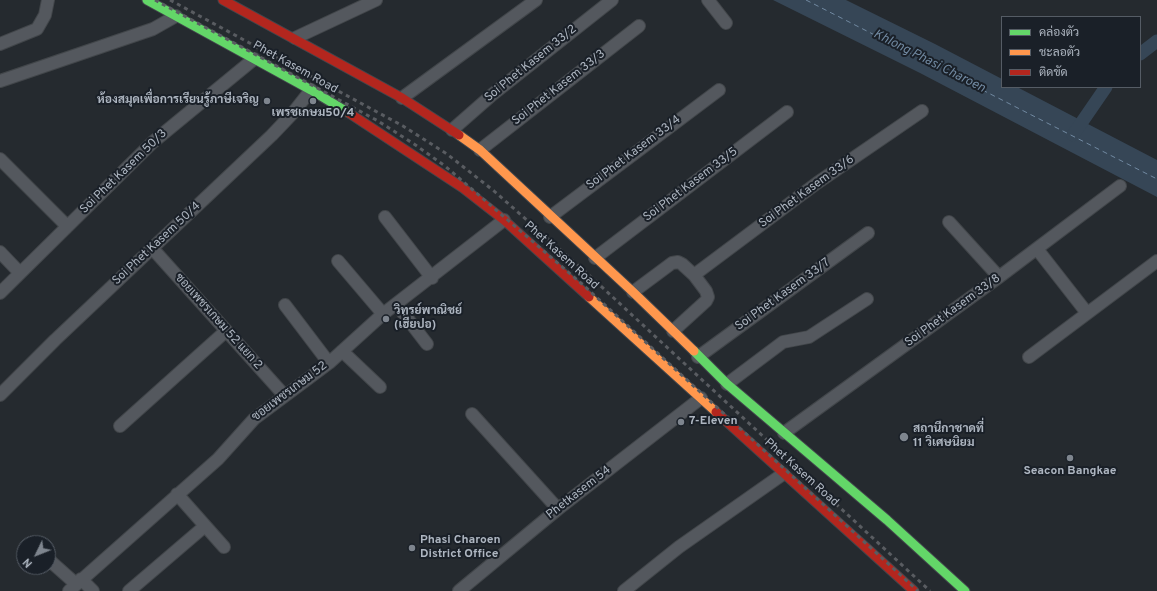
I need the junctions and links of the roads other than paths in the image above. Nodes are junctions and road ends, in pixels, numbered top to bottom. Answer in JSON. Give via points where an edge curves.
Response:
{"nodes":[{"id":1,"x":48,"y":0,"type":"edge"},
{"id":2,"x":147,"y":0,"type":"edge"},
{"id":3,"x":223,"y":0,"type":"edge"},
{"id":4,"x":376,"y":0,"type":"edge"},
{"id":5,"x":536,"y":0,"type":"edge"},
{"id":6,"x":612,"y":0,"type":"edge"},
{"id":7,"x":708,"y":0,"type":"edge"},
{"id":8,"x":176,"y":16,"type":"junction"},
{"id":9,"x":726,"y":23,"type":"dead end"},
{"id":10,"x":639,"y":26,"type":"dead end"},
{"id":11,"x":295,"y":38,"type":"junction"},
{"id":12,"x":0,"y":44,"type":"edge"},
{"id":13,"x":254,"y":59,"type":"junction"},
{"id":14,"x":0,"y":81,"type":"edge"},
{"id":15,"x":311,"y":90,"type":"junction"},
{"id":16,"x":719,"y":90,"type":"dead end"},
{"id":17,"x":402,"y":98,"type":"junction"},
{"id":18,"x":922,"y":111,"type":"dead end"},
{"id":19,"x":787,"y":112,"type":"dead end"},
{"id":20,"x":452,"y":130,"type":"junction"},
{"id":21,"x":480,"y":150,"type":"junction"},
{"id":22,"x":0,"y":159,"type":"edge"},
{"id":23,"x":1120,"y":186,"type":"dead end"},
{"id":24,"x":550,"y":217,"type":"junction"},
{"id":25,"x":385,"y":218,"type":"dead end"},
{"id":26,"x":504,"y":220,"type":"junction"},
{"id":27,"x":949,"y":222,"type":"dead end"},
{"id":28,"x":67,"y":226,"type":"junction"},
{"id":29,"x":868,"y":233,"type":"dead end"},
{"id":30,"x":152,"y":248,"type":"junction"},
{"id":31,"x":1037,"y":249,"type":"junction"},
{"id":32,"x":0,"y":252,"type":"edge"},
{"id":33,"x":595,"y":258,"type":"junction"},
{"id":34,"x":338,"y":261,"type":"dead end"},
{"id":35,"x":1157,"y":261,"type":"edge"},
{"id":36,"x":20,"y":273,"type":"junction"},
{"id":37,"x":694,"y":275,"type":"junction"},
{"id":38,"x":999,"y":277,"type":"junction"},
{"id":39,"x":432,"y":278,"type":"junction"},
{"id":40,"x":633,"y":292,"type":"junction"},
{"id":41,"x":0,"y":293,"type":"edge"},
{"id":42,"x":867,"y":299,"type":"dead end"},
{"id":43,"x":285,"y":305,"type":"dead end"},
{"id":44,"x":397,"y":305,"type":"junction"},
{"id":45,"x":1087,"y":313,"type":"junction"},
{"id":46,"x":383,"y":314,"type":"junction"},
{"id":47,"x":226,"y":331,"type":"junction"},
{"id":48,"x":673,"y":331,"type":"junction"},
{"id":49,"x":427,"y":344,"type":"dead end"},
{"id":50,"x":342,"y":351,"type":"junction"},
{"id":51,"x":698,"y":357,"type":"junction"},
{"id":52,"x":1029,"y":357,"type":"dead end"},
{"id":53,"x":329,"y":363,"type":"junction"},
{"id":54,"x":728,"y":384,"type":"junction"},
{"id":55,"x":380,"y":388,"type":"dead end"},
{"id":56,"x":0,"y":395,"type":"edge"},
{"id":57,"x":284,"y":395,"type":"junction"},
{"id":58,"x":701,"y":398,"type":"junction"},
{"id":59,"x":472,"y":414,"type":"dead end"},
{"id":60,"x":120,"y":426,"type":"dead end"},
{"id":61,"x":784,"y":433,"type":"junction"},
{"id":62,"x":783,"y":474,"type":"junction"},
{"id":63,"x":177,"y":494,"type":"junction"},
{"id":64,"x":558,"y":509,"type":"junction"},
{"id":65,"x":205,"y":526,"type":"junction"},
{"id":66,"x":224,"y":547,"type":"dead end"},
{"id":67,"x":56,"y":566,"type":"edge"},
{"id":68,"x":76,"y":585,"type":"edge"},
{"id":69,"x":93,"y":591,"type":"edge"},
{"id":70,"x":129,"y":591,"type":"edge"},
{"id":71,"x":459,"y":591,"type":"edge"},
{"id":72,"x":624,"y":591,"type":"edge"},
{"id":73,"x":914,"y":591,"type":"edge"},
{"id":74,"x":965,"y":591,"type":"edge"}],
"edges":[{"from":1,"to":12,"type":"street","via":[[45,15],[37,29]]},
{"from":2,"to":8,"type":"main road","name":"Phet Kasem Road"},
{"from":3,"to":11,"type":"main road","name":"Phet Kasem Road"},
{"from":4,"to":11,"type":"street"},
{"from":5,"to":17,"type":"street"},
{"from":6,"to":20,"type":"street","name":"Soi Phet Kasem 33/2","via":[[493,94]]},
{"from":7,"to":9,"type":"street"},
{"from":8,"to":13,"type":"main road","name":"Phet Kasem Road"},
{"from":8,"to":14,"type":"street","via":[[153,29]]},
{"from":10,"to":21,"type":"street","name":"Soi Phet Kasem 33/3"},
{"from":11,"to":17,"type":"main road","name":"Phet Kasem Road"},
{"from":13,"to":15,"type":"main road","name":"Phet Kasem Road"},
{"from":13,"to":28,"type":"street","name":"Soi Phet Kasem 50/3","via":[[153,142]]},
{"from":15,"to":26,"type":"main road","name":"Phet Kasem Road","via":[[421,159]]},
{"from":15,"to":30,"type":"street","name":"Soi Phet Kasem 50/4","via":[[272,135]]},
{"from":16,"to":24,"type":"street","name":"Soi Phet Kasem 33/4"},
{"from":17,"to":20,"type":"main road","name":"Phet Kasem Road"},
{"from":18,"to":37,"type":"street","name":"Soi Phet Kasem 33/6","via":[[817,183]]},
{"from":19,"to":33,"type":"street","name":"Soi Phet Kasem 33/5"},
{"from":20,"to":21,"type":"main road","name":"Phet Kasem Road"},
{"from":21,"to":24,"type":"main road","name":"Phet Kasem Road"},
{"from":22,"to":28,"type":"street"},
{"from":23,"to":31,"type":"street","name":"Soi Phet Kasem 33/8"},
{"from":24,"to":33,"type":"main road","name":"Phet Kasem Road"},
{"from":25,"to":39,"type":"street"},
{"from":26,"to":39,"type":"street","name":"ซอยเพชรเกษม 52"},
{"from":26,"to":58,"type":"main road","name":"Phet Kasem Road"},
{"from":27,"to":38,"type":"street"},
{"from":28,"to":36,"type":"street","name":"Soi Phet Kasem 50/3"},
{"from":29,"to":51,"type":"street","name":"Soi Phet Kasem 33/7"},
{"from":30,"to":47,"type":"street","name":"ซอยเพชรเกษม 52 แยก 2"},
{"from":30,"to":56,"type":"street","name":"Soi Phet Kasem 50/4"},
{"from":31,"to":38,"type":"street","name":"Soi Phet Kasem 33/8"},
{"from":31,"to":45,"type":"street"},
{"from":32,"to":36,"type":"street"},
{"from":33,"to":40,"type":"main road","name":"Phet Kasem Road"},
{"from":34,"to":46,"type":"street"},
{"from":35,"to":45,"type":"street"},
{"from":36,"to":41,"type":"street","name":"Soi Phet Kasem 50/3"},
{"from":37,"to":40,"type":"street","via":[[682,264],[672,263]]},
{"from":37,"to":48,"type":"street","via":[[706,290],[708,297]]},
{"from":38,"to":61,"type":"street","name":"Soi Phet Kasem 33/8"},
{"from":39,"to":44,"type":"street","name":"ซอยเพชรเกษม 52"},
{"from":40,"to":48,"type":"main road","name":"Phet Kasem Road"},
{"from":42,"to":54,"type":"street","via":[[809,337],[783,342]]},
{"from":43,"to":53,"type":"street"},
{"from":44,"to":46,"type":"street","name":"ซอยเพชรเกษม 52"},
{"from":44,"to":49,"type":"street"},
{"from":45,"to":52,"type":"street"},
{"from":46,"to":50,"type":"street","name":"ซอยเพชรเกษม 52"},
{"from":47,"to":57,"type":"street","name":"ซอยเพชรเกษม 52 แยก 2"},
{"from":47,"to":60,"type":"street"},
{"from":48,"to":51,"type":"main road","name":"Phet Kasem Road"},
{"from":50,"to":53,"type":"street","name":"ซอยเพชรเกษม 52"},
{"from":50,"to":55,"type":"street"},
{"from":51,"to":54,"type":"main road","name":"Phet Kasem Road"},
{"from":53,"to":57,"type":"street","name":"ซอยเพชรเกษม 52"},
{"from":54,"to":61,"type":"main road","name":"Phet Kasem Road"},
{"from":57,"to":63,"type":"street","name":"ซอยเพชรเกษม 52","via":[[254,419],[218,459]]},
{"from":58,"to":62,"type":"main road","name":"Phet Kasem Road"},
{"from":58,"to":64,"type":"street","name":"Phetkasem 54"},
{"from":59,"to":64,"type":"street"},
{"from":61,"to":74,"type":"main road","name":"Phet Kasem Road","via":[[887,520]]},
{"from":62,"to":72,"type":"street","via":[[679,547]]},
{"from":62,"to":73,"type":"main road","name":"Phet Kasem Road"},
{"from":63,"to":65,"type":"street"},
{"from":63,"to":68,"type":"street","name":"ซอยเพชรเกษม 52"},
{"from":64,"to":71,"type":"street","name":"Phetkasem 54"},
{"from":65,"to":66,"type":"street"},
{"from":65,"to":70,"type":"street"},
{"from":67,"to":68,"type":"street"},
{"from":68,"to":69,"type":"street"}]}
